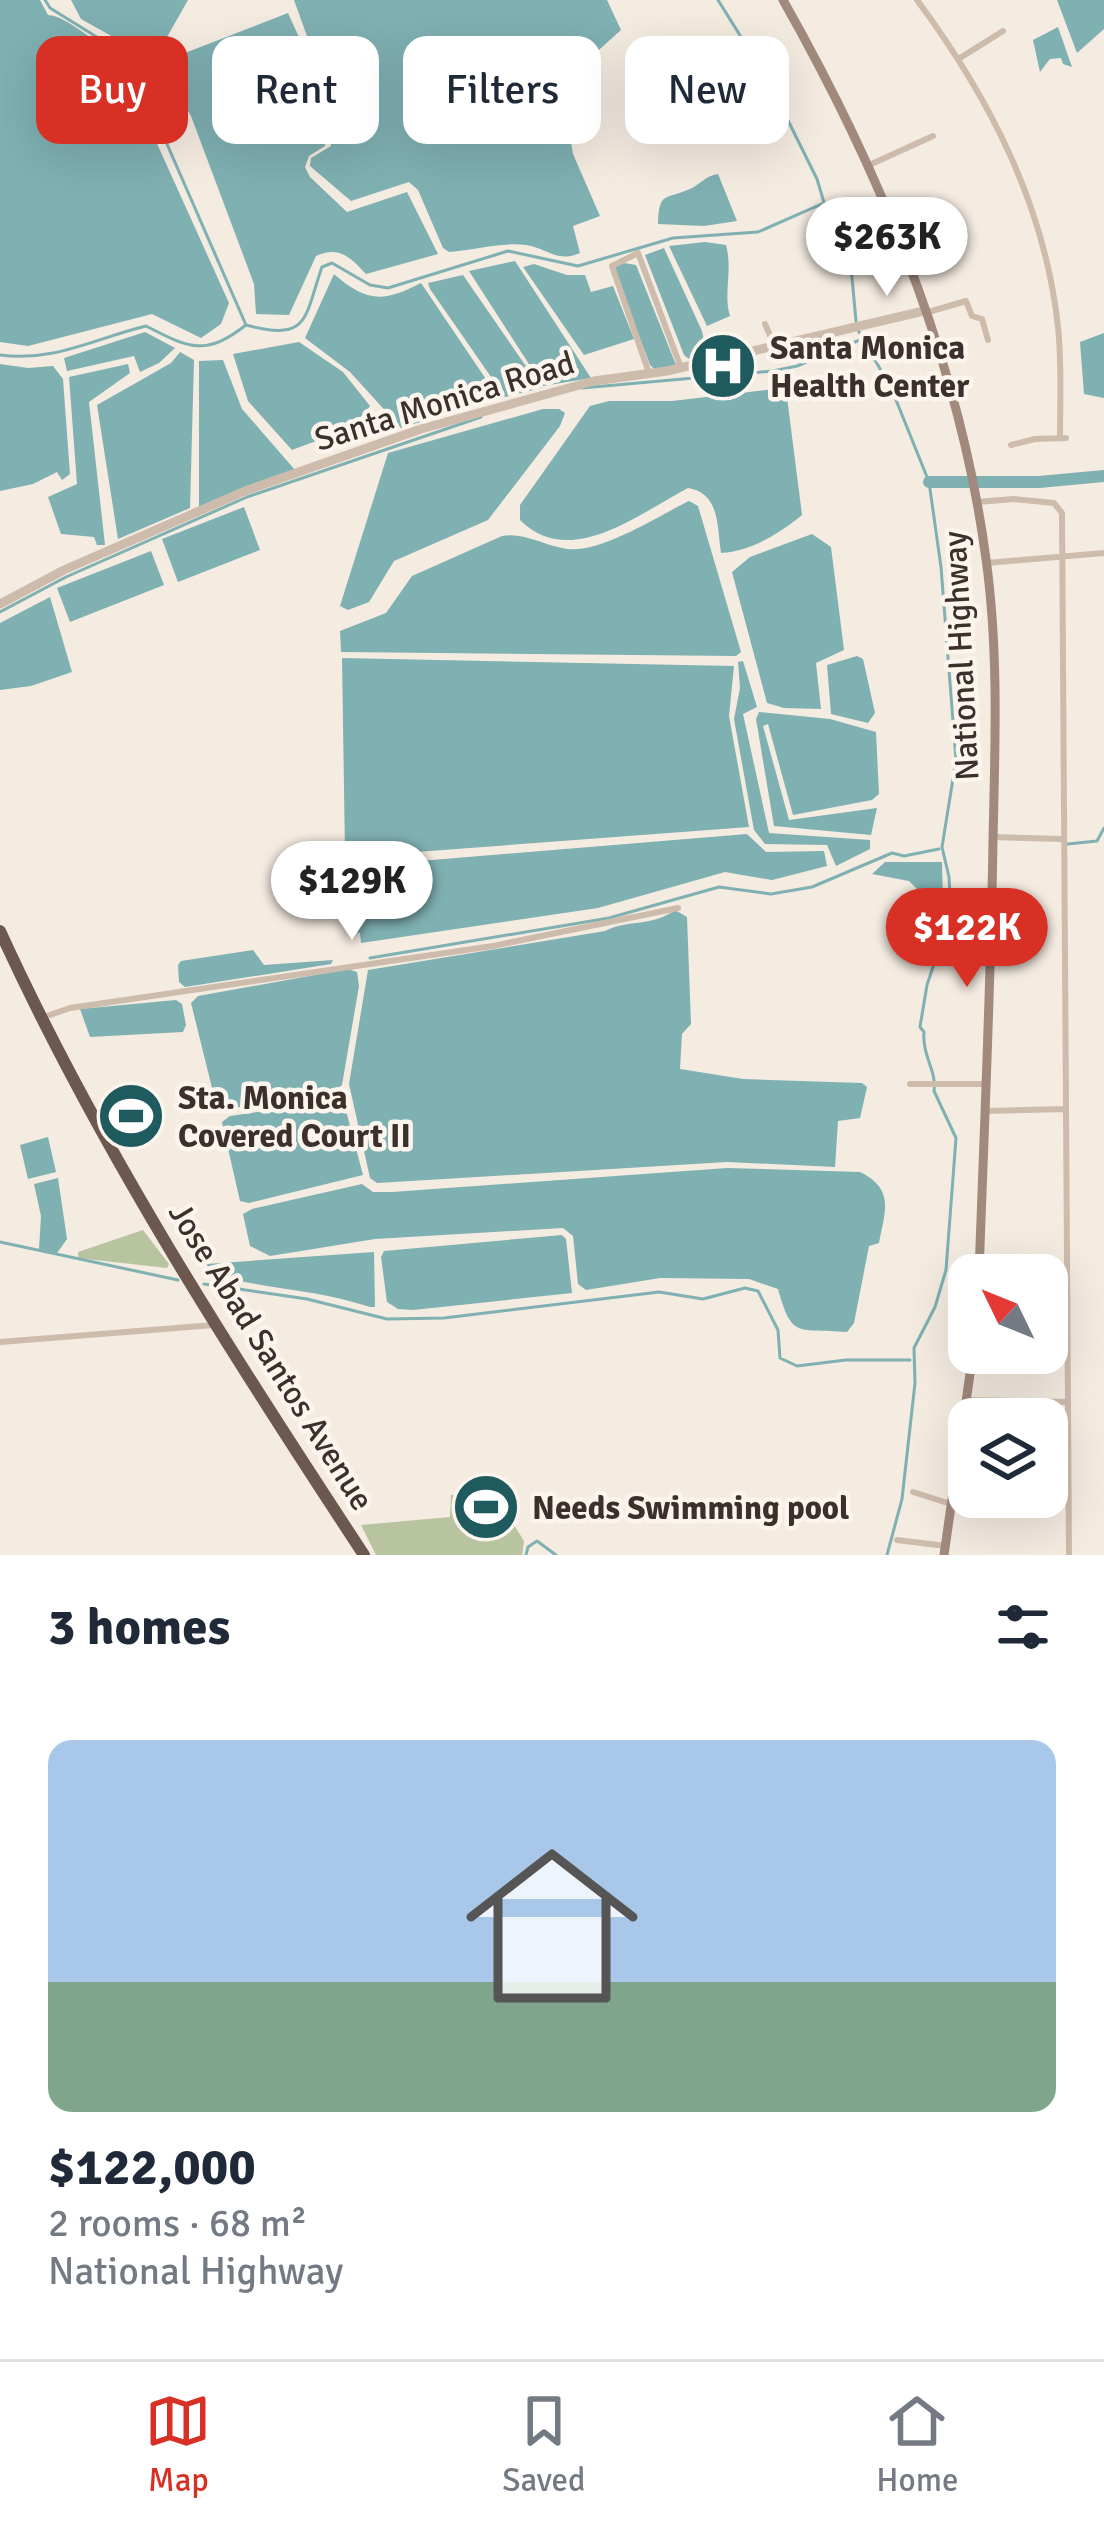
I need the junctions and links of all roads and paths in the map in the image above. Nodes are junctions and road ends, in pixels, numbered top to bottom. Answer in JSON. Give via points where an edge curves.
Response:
{"nodes":[{"id":1,"x":783,"y":0,"type":"edge"},
{"id":2,"x":917,"y":0,"type":"edge"},
{"id":3,"x":1003,"y":31,"type":"dead end"},
{"id":4,"x":959,"y":59,"type":"junction"},
{"id":5,"x":933,"y":136,"type":"dead end"},
{"id":6,"x":867,"y":166,"type":"junction"},
{"id":7,"x":924,"y":312,"type":"junction"},
{"id":8,"x":765,"y":324,"type":"dead end"},
{"id":9,"x":988,"y":340,"type":"dead end"},
{"id":10,"x":776,"y":347,"type":"junction"},
{"id":11,"x":682,"y":368,"type":"junction"},
{"id":12,"x":650,"y":373,"type":"junction"},
{"id":13,"x":1011,"y":445,"type":"dead end"},
{"id":14,"x":977,"y":501,"type":"junction"},
{"id":15,"x":1104,"y":553,"type":"edge"},
{"id":16,"x":1064,"y":558,"type":"junction"},
{"id":17,"x":987,"y":563,"type":"junction"},
{"id":18,"x":0,"y":604,"type":"edge"},
{"id":19,"x":993,"y":837,"type":"junction"},
{"id":20,"x":1062,"y":839,"type":"junction"},
{"id":21,"x":678,"y":908,"type":"dead end"},
{"id":22,"x":0,"y":932,"type":"edge"},
{"id":23,"x":41,"y":1018,"type":"junction"},
{"id":24,"x":910,"y":1084,"type":"dead end"},
{"id":25,"x":987,"y":1084,"type":"junction"},
{"id":26,"x":1065,"y":1109,"type":"junction"},
{"id":27,"x":984,"y":1111,"type":"junction"},
{"id":28,"x":980,"y":1254,"type":"edge"},
{"id":29,"x":218,"y":1325,"type":"junction"},
{"id":30,"x":0,"y":1342,"type":"edge"},
{"id":31,"x":1068,"y":1398,"type":"edge"},
{"id":32,"x":1068,"y":1402,"type":"edge"},
{"id":33,"x":913,"y":1492,"type":"dead end"},
{"id":34,"x":948,"y":1503,"type":"edge"},
{"id":35,"x":949,"y":1518,"type":"edge"},
{"id":36,"x":897,"y":1540,"type":"dead end"},
{"id":37,"x":945,"y":1551,"type":"edge"},
{"id":38,"x":364,"y":1555,"type":"edge"},
{"id":39,"x":1069,"y":1555,"type":"edge"}],
"edges":[{"from":1,"to":6,"type":"main road","name":"National Highway"},
{"from":2,"to":4,"type":"street"},
{"from":3,"to":4,"type":"street"},
{"from":4,"to":13,"type":"street","via":[[1001,133],[1035,219],[1058,328],[1063,438]]},
{"from":5,"to":6,"type":"street"},
{"from":6,"to":7,"type":"main road","name":"National Highway"},
{"from":7,"to":9,"type":"street","via":[[966,301]]},
{"from":7,"to":10,"type":"street","name":"Santa Monica Road"},
{"from":7,"to":14,"type":"main road","name":"National Highway"},
{"from":8,"to":10,"type":"street"},
{"from":10,"to":11,"type":"street","name":"Santa Monica Road"},
{"from":11,"to":12,"type":"street","name":"Santa Monica Road"},
{"from":11,"to":12,"type":"street","via":[[638,253],[612,266]]},
{"from":12,"to":18,"type":"street","name":"Santa Monica Road","via":[[532,396],[245,491]]},
{"from":14,"to":16,"type":"street","via":[[1054,502]]},
{"from":14,"to":17,"type":"main road","name":"National Highway"},
{"from":15,"to":16,"type":"street"},
{"from":16,"to":17,"type":"street"},
{"from":16,"to":20,"type":"street"},
{"from":17,"to":19,"type":"main road","name":"National Highway"},
{"from":19,"to":20,"type":"street"},
{"from":19,"to":25,"type":"main road","name":"National Highway"},
{"from":20,"to":26,"type":"street"},
{"from":21,"to":23,"type":"street"},
{"from":22,"to":23,"type":"highway","name":"Jose Abad Santos Avenue"},
{"from":23,"to":29,"type":"highway","name":"Jose Abad Santos Avenue"},
{"from":24,"to":25,"type":"street"},
{"from":25,"to":27,"type":"main road","name":"National Highway"},
{"from":26,"to":27,"type":"street"},
{"from":26,"to":31,"type":"street"},
{"from":27,"to":28,"type":"main road","name":"National Highway"},
{"from":29,"to":30,"type":"street"},
{"from":29,"to":38,"type":"highway","name":"Jose Abad Santos Avenue"},
{"from":32,"to":39,"type":"street"},
{"from":33,"to":34,"type":"street"},
{"from":35,"to":37,"type":"main road"},
{"from":36,"to":37,"type":"street"}]}
